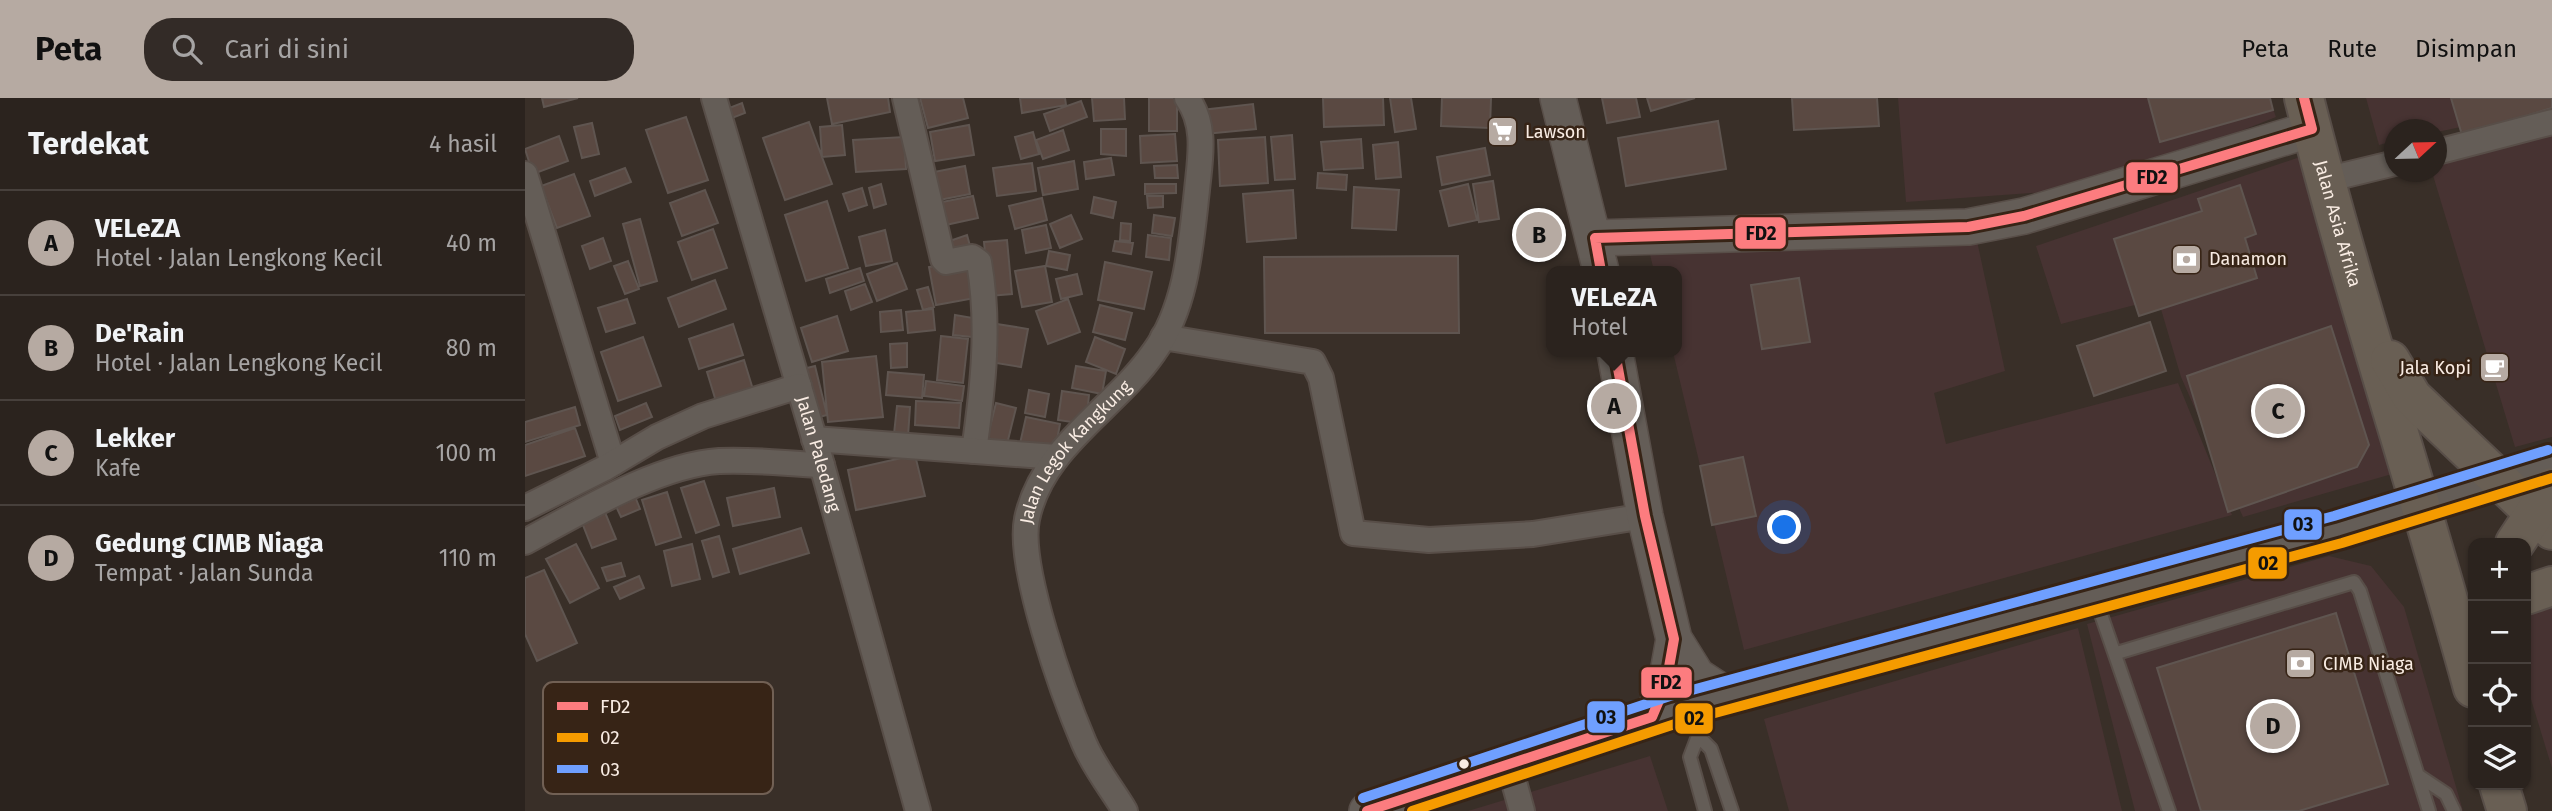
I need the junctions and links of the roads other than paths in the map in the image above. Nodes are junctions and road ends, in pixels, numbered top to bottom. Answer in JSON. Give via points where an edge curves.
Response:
{"nodes":[{"id":1,"x":713,"y":98,"type":"edge"},
{"id":2,"x":905,"y":98,"type":"edge"},
{"id":3,"x":1187,"y":98,"type":"edge"},
{"id":4,"x":1558,"y":98,"type":"edge"},
{"id":5,"x":2308,"y":113,"type":"edge"},
{"id":6,"x":2552,"y":122,"type":"edge"},
{"id":7,"x":2447,"y":149,"type":"edge"},
{"id":8,"x":2384,"y":166,"type":"edge"},
{"id":9,"x":525,"y":174,"type":"edge"},
{"id":10,"x":2325,"y":180,"type":"junction"},
{"id":11,"x":1598,"y":255,"type":"edge"},
{"id":12,"x":2360,"y":309,"type":"junction"},
{"id":13,"x":1163,"y":337,"type":"junction"},
{"id":14,"x":1616,"y":357,"type":"edge"},
{"id":15,"x":799,"y":386,"type":"junction"},
{"id":16,"x":818,"y":451,"type":"junction"},
{"id":17,"x":974,"y":451,"type":"junction"},
{"id":18,"x":1057,"y":457,"type":"junction"},
{"id":19,"x":613,"y":463,"type":"junction"},
{"id":20,"x":2552,"y":463,"type":"edge"},
{"id":21,"x":2497,"y":480,"type":"junction"},
{"id":22,"x":2423,"y":504,"type":"junction"},
{"id":23,"x":525,"y":508,"type":"edge"},
{"id":24,"x":1645,"y":516,"type":"junction"},
{"id":25,"x":2538,"y":518,"type":"edge"},
{"id":26,"x":525,"y":542,"type":"edge"},
{"id":27,"x":2552,"y":586,"type":"edge"},
{"id":28,"x":2531,"y":593,"type":"edge"},
{"id":29,"x":2094,"y":595,"type":"junction"},
{"id":30,"x":1674,"y":639,"type":"junction"},
{"id":31,"x":2117,"y":653,"type":"junction"},
{"id":32,"x":2468,"y":670,"type":"edge"},
{"id":33,"x":1707,"y":709,"type":"junction"},
{"id":34,"x":1652,"y":717,"type":"junction"},
{"id":35,"x":1509,"y":764,"type":"junction"},
{"id":36,"x":2420,"y":776,"type":"junction"},
{"id":37,"x":2501,"y":790,"type":"edge"},
{"id":38,"x":918,"y":811,"type":"edge"},
{"id":39,"x":1125,"y":811,"type":"edge"},
{"id":40,"x":1367,"y":811,"type":"edge"},
{"id":41,"x":1522,"y":811,"type":"edge"},
{"id":42,"x":1705,"y":811,"type":"edge"},
{"id":43,"x":1733,"y":811,"type":"edge"},
{"id":44,"x":2169,"y":811,"type":"edge"},
{"id":45,"x":2429,"y":811,"type":"edge"},
{"id":46,"x":2454,"y":811,"type":"edge"},
{"id":47,"x":2507,"y":811,"type":"edge"}],
"edges":[{"from":1,"to":15,"type":"street","name":"Jalan Paledang"},
{"from":2,"to":17,"type":"street","via":[[943,259],[972,257],[979,262],[985,326]]},
{"from":3,"to":13,"type":"street","name":"Jalan Legok Kangkung","via":[[1198,118],[1201,149],[1187,275]]},
{"from":4,"to":11,"type":"main road"},
{"from":5,"to":10,"type":"main road","name":"Jalan Asia Afrika"},
{"from":5,"to":11,"type":"main road","via":[[2024,216],[1968,227]]},
{"from":6,"to":7,"type":"street"},
{"from":8,"to":10,"type":"street"},
{"from":9,"to":19,"type":"street"},
{"from":10,"to":12,"type":"main road","name":"Jalan Asia Afrika"},
{"from":12,"to":21,"type":"main road","via":[[2412,397]]},
{"from":12,"to":22,"type":"main road"},
{"from":13,"to":18,"type":"street","name":"Jalan Legok Kangkung","via":[[1154,353]]},
{"from":13,"to":24,"type":"street","via":[[1313,362],[1321,378],[1353,533],[1442,539],[1534,534]]},
{"from":14,"to":24,"type":"main road"},
{"from":15,"to":16,"type":"street","name":"Jalan Paledang"},
{"from":15,"to":19,"type":"street","via":[[703,416]]},
{"from":16,"to":17,"type":"street"},
{"from":16,"to":26,"type":"street","via":[[716,461],[674,471],[638,484]]},
{"from":16,"to":38,"type":"street","name":"Jalan Paledang"},
{"from":17,"to":18,"type":"street"},
{"from":18,"to":39,"type":"street","name":"Jalan Legok Kangkung","via":[[1038,486],[1027,519],[1029,569],[1084,745]]},
{"from":19,"to":23,"type":"street"},
{"from":20,"to":21,"type":"main road"},
{"from":21,"to":22,"type":"main road"},
{"from":21,"to":25,"type":"main road"},
{"from":22,"to":29,"type":"main road"},
{"from":22,"to":32,"type":"main road"},
{"from":24,"to":30,"type":"main road"},
{"from":27,"to":28,"type":"main road"},
{"from":29,"to":31,"type":"lane"},
{"from":29,"to":33,"type":"main road"},
{"from":30,"to":33,"type":"main road","via":[[1697,676]]},
{"from":30,"to":34,"type":"main road","via":[[1666,684]]},
{"from":31,"to":36,"type":"lane","via":[[2354,582]]},
{"from":31,"to":44,"type":"lane"},
{"from":33,"to":34,"type":"main road"},
{"from":33,"to":42,"type":"lane","via":[[1690,757]]},
{"from":33,"to":43,"type":"lane","via":[[1711,748]]},
{"from":34,"to":35,"type":"main road"},
{"from":35,"to":40,"type":"main road"},
{"from":35,"to":41,"type":"street"},
{"from":36,"to":45,"type":"lane"},
{"from":36,"to":46,"type":"lane","via":[[2446,794]]},
{"from":37,"to":47,"type":"main road"}]}
